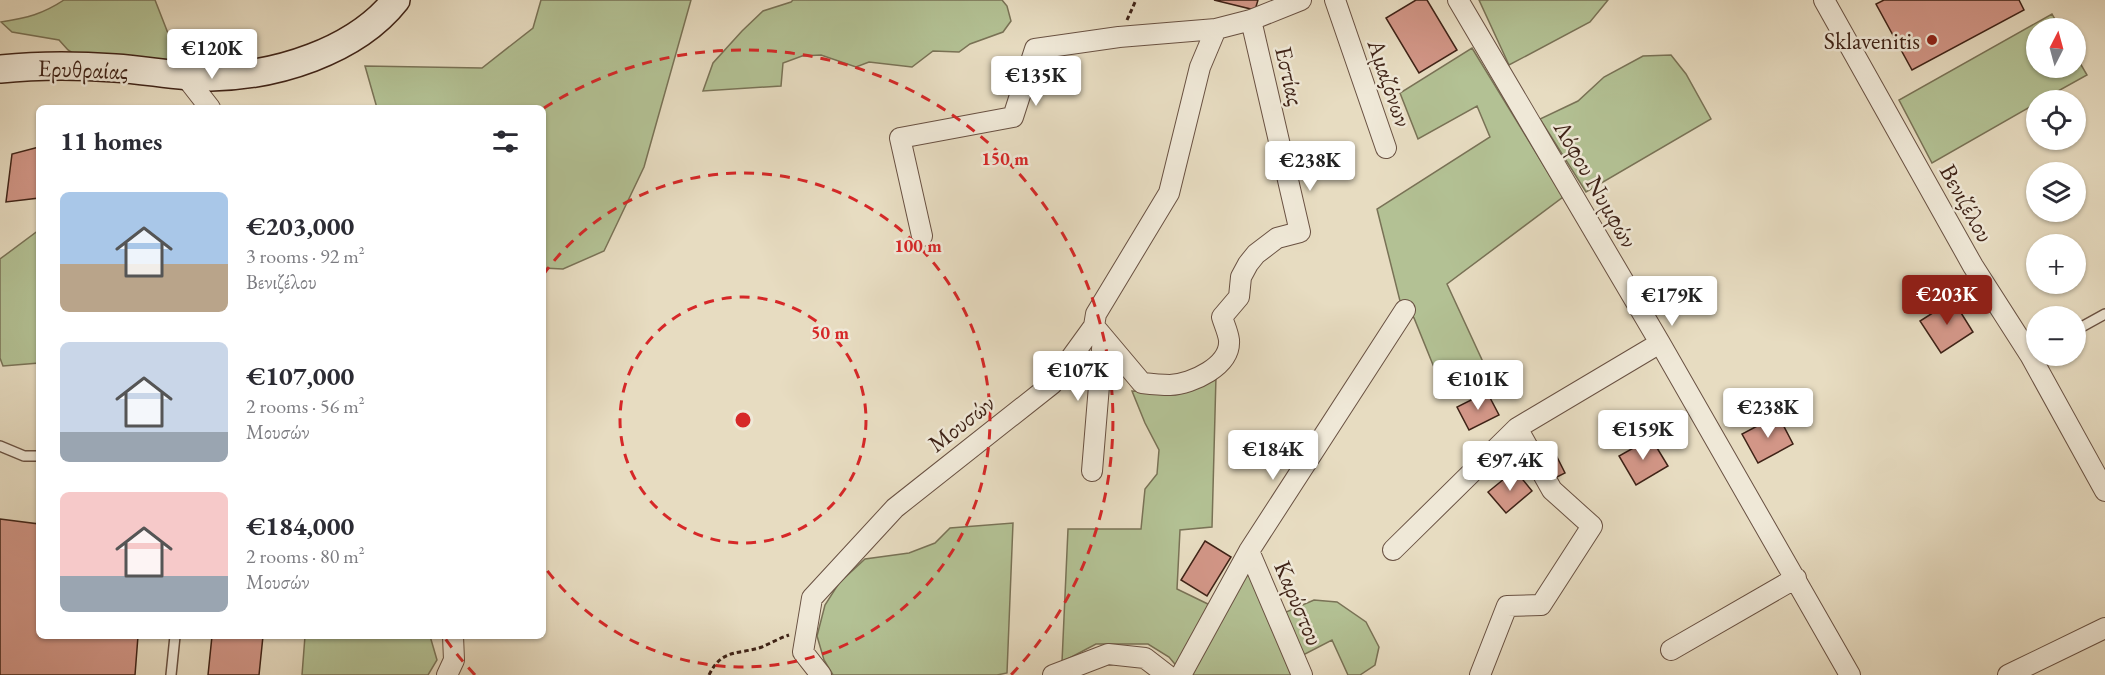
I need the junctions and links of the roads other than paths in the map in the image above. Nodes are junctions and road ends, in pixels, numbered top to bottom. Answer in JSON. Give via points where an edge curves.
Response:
{"nodes":[{"id":1,"x":396,"y":0,"type":"edge"},
{"id":2,"x":1301,"y":0,"type":"edge"},
{"id":3,"x":1335,"y":0,"type":"edge"},
{"id":4,"x":1458,"y":0,"type":"edge"},
{"id":5,"x":1824,"y":0,"type":"edge"},
{"id":6,"x":1251,"y":20,"type":"junction"},
{"id":7,"x":1216,"y":29,"type":"junction"},
{"id":8,"x":0,"y":69,"type":"edge"},
{"id":9,"x":184,"y":76,"type":"junction"},
{"id":10,"x":208,"y":105,"type":"edge"},
{"id":11,"x":1386,"y":148,"type":"dead end"},
{"id":12,"x":922,"y":236,"type":"dead end"},
{"id":13,"x":1405,"y":310,"type":"dead end"},
{"id":14,"x":2105,"y":314,"type":"edge"},
{"id":15,"x":2086,"y":324,"type":"edge"},
{"id":16,"x":1098,"y":332,"type":"junction"},
{"id":17,"x":1660,"y":343,"type":"junction"},
{"id":18,"x":2026,"y":343,"type":"edge"},
{"id":19,"x":2040,"y":366,"type":"edge"},
{"id":20,"x":1517,"y":428,"type":"junction"},
{"id":21,"x":0,"y":446,"type":"edge"},
{"id":22,"x":36,"y":456,"type":"edge"},
{"id":23,"x":1092,"y":471,"type":"dead end"},
{"id":24,"x":2105,"y":491,"type":"edge"},
{"id":25,"x":1393,"y":550,"type":"dead end"},
{"id":26,"x":1249,"y":551,"type":"junction"},
{"id":27,"x":1796,"y":578,"type":"junction"},
{"id":28,"x":2105,"y":628,"type":"edge"},
{"id":29,"x":175,"y":639,"type":"edge"},
{"id":30,"x":453,"y":639,"type":"edge"},
{"id":31,"x":1671,"y":650,"type":"dead end"},
{"id":32,"x":171,"y":675,"type":"edge"},
{"id":33,"x":447,"y":675,"type":"edge"},
{"id":34,"x":821,"y":675,"type":"edge"},
{"id":35,"x":1053,"y":675,"type":"edge"},
{"id":36,"x":1167,"y":675,"type":"edge"},
{"id":37,"x":1181,"y":675,"type":"edge"},
{"id":38,"x":1302,"y":675,"type":"edge"},
{"id":39,"x":1480,"y":675,"type":"edge"},
{"id":40,"x":1850,"y":675,"type":"edge"},
{"id":41,"x":2008,"y":675,"type":"edge"}],
"edges":[{"from":1,"to":9,"type":"main road","name":"Ερυθραίας","via":[[361,34],[320,55],[240,75]]},
{"from":2,"to":6,"type":"street"},
{"from":3,"to":11,"type":"street","name":"Αμαζόνων"},
{"from":4,"to":17,"type":"street","name":"Λόφου Νυμφών"},
{"from":5,"to":18,"type":"street","name":"Βενιζέλου","via":[[1973,266]]},
{"from":6,"to":7,"type":"street"},
{"from":6,"to":16,"type":"street","name":"Εστίας","via":[[1300,232],[1277,238],[1248,264],[1241,277],[1239,297],[1222,317],[1229,339],[1228,352],[1201,376],[1173,385],[1142,383]]},
{"from":7,"to":12,"type":"street","via":[[1035,49],[1013,117],[900,138]]},
{"from":7,"to":16,"type":"street","name":"Μουσών","via":[[1200,67],[1169,194],[1096,314]]},
{"from":8,"to":9,"type":"main road","name":"Ερυθραίας","via":[[76,66]]},
{"from":9,"to":10,"type":"street"},
{"from":13,"to":26,"type":"street"},
{"from":14,"to":15,"type":"lane"},
{"from":16,"to":23,"type":"street"},
{"from":16,"to":34,"type":"street","name":"Μουσών","via":[[1052,384],[895,508],[812,598],[803,652]]},
{"from":17,"to":20,"type":"street"},
{"from":17,"to":27,"type":"street","name":"Λόφου Νυμφών"},
{"from":19,"to":24,"type":"street","name":"Βενιζέλου"},
{"from":20,"to":25,"type":"street"},
{"from":20,"to":39,"type":"street","via":[[1552,490],[1592,526],[1541,605],[1507,606]]},
{"from":21,"to":22,"type":"lane","via":[[24,456]]},
{"from":26,"to":37,"type":"street"},
{"from":26,"to":38,"type":"street","name":"Καρύστου"},
{"from":27,"to":31,"type":"street"},
{"from":27,"to":40,"type":"street","name":"Λόφου Νυμφών"},
{"from":28,"to":41,"type":"street"},
{"from":29,"to":32,"type":"lane"},
{"from":30,"to":33,"type":"street","via":[[454,660]]},
{"from":35,"to":36,"type":"street","via":[[1108,654],[1145,658]]}]}
